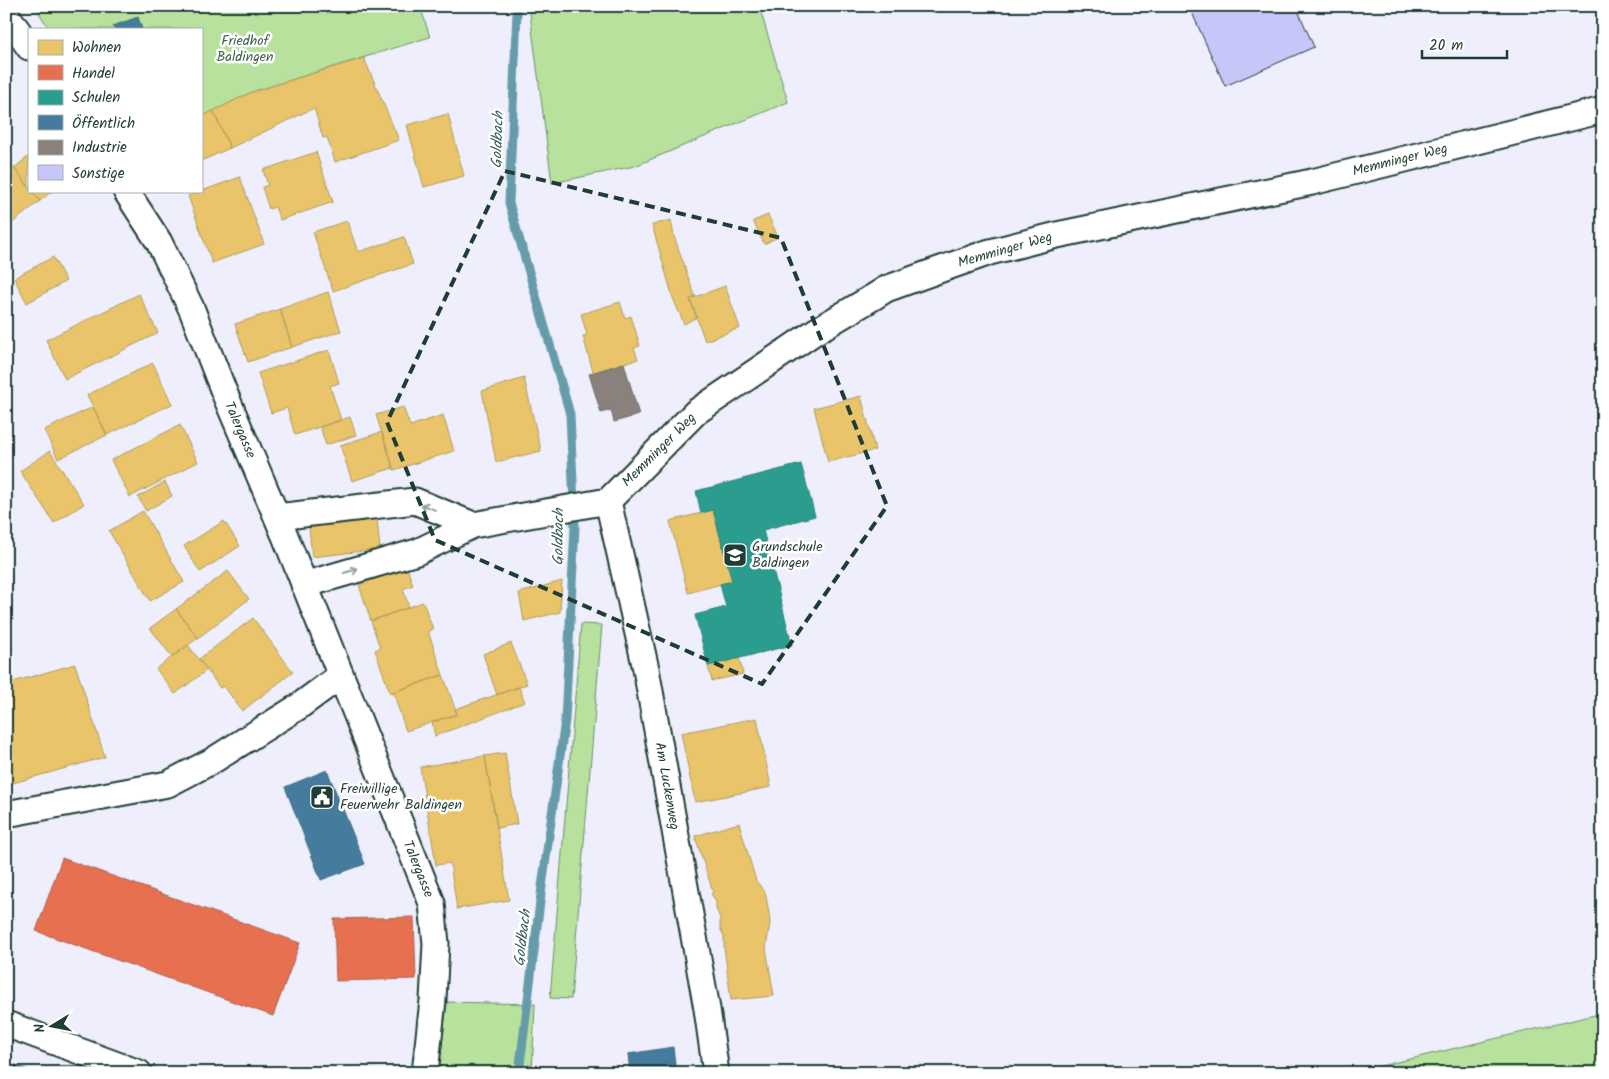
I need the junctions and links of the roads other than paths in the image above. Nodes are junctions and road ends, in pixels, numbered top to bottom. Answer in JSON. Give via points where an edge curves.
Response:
{"nodes":[{"id":1,"x":6,"y":14,"type":"edge"},
{"id":2,"x":28,"y":45,"type":"edge"},
{"id":3,"x":1603,"y":110,"type":"edge"},
{"id":4,"x":127,"y":192,"type":"edge"},
{"id":5,"x":601,"y":502,"type":"junction"},
{"id":6,"x":277,"y":517,"type":"junction"},
{"id":7,"x":473,"y":525,"type":"junction"},
{"id":8,"x":304,"y":585,"type":"junction"},
{"id":9,"x":340,"y":676,"type":"junction"},
{"id":10,"x":6,"y":814,"type":"edge"},
{"id":11,"x":6,"y":1024,"type":"edge"},
{"id":12,"x":139,"y":1073,"type":"edge"},
{"id":13,"x":425,"y":1073,"type":"edge"},
{"id":14,"x":716,"y":1073,"type":"edge"}],
"edges":[{"from":1,"to":2,"type":"street"},
{"from":3,"to":5,"type":"street","name":"Memminger Weg","via":[[1312,182],[990,252],[886,289],[816,331],[696,412]]},
{"from":4,"to":6,"type":"street","name":"Talergasse","via":[[159,242],[179,281]]},
{"from":5,"to":7,"type":"street"},
{"from":5,"to":14,"type":"street","name":"Am Luckenweg","via":[[646,669]]},
{"from":7,"to":6,"type":"street","one_way":true,"via":[[415,501]]},
{"from":6,"to":8,"type":"street","name":"Talergasse"},
{"from":8,"to":7,"type":"street","one_way":true,"via":[[417,552]]},
{"from":8,"to":9,"type":"street","name":"Talergasse"},
{"from":9,"to":10,"type":"street","via":[[298,707],[168,784]]},
{"from":9,"to":13,"type":"street","name":"Talergasse","via":[[432,903],[436,944]]},
{"from":11,"to":12,"type":"street"}]}
